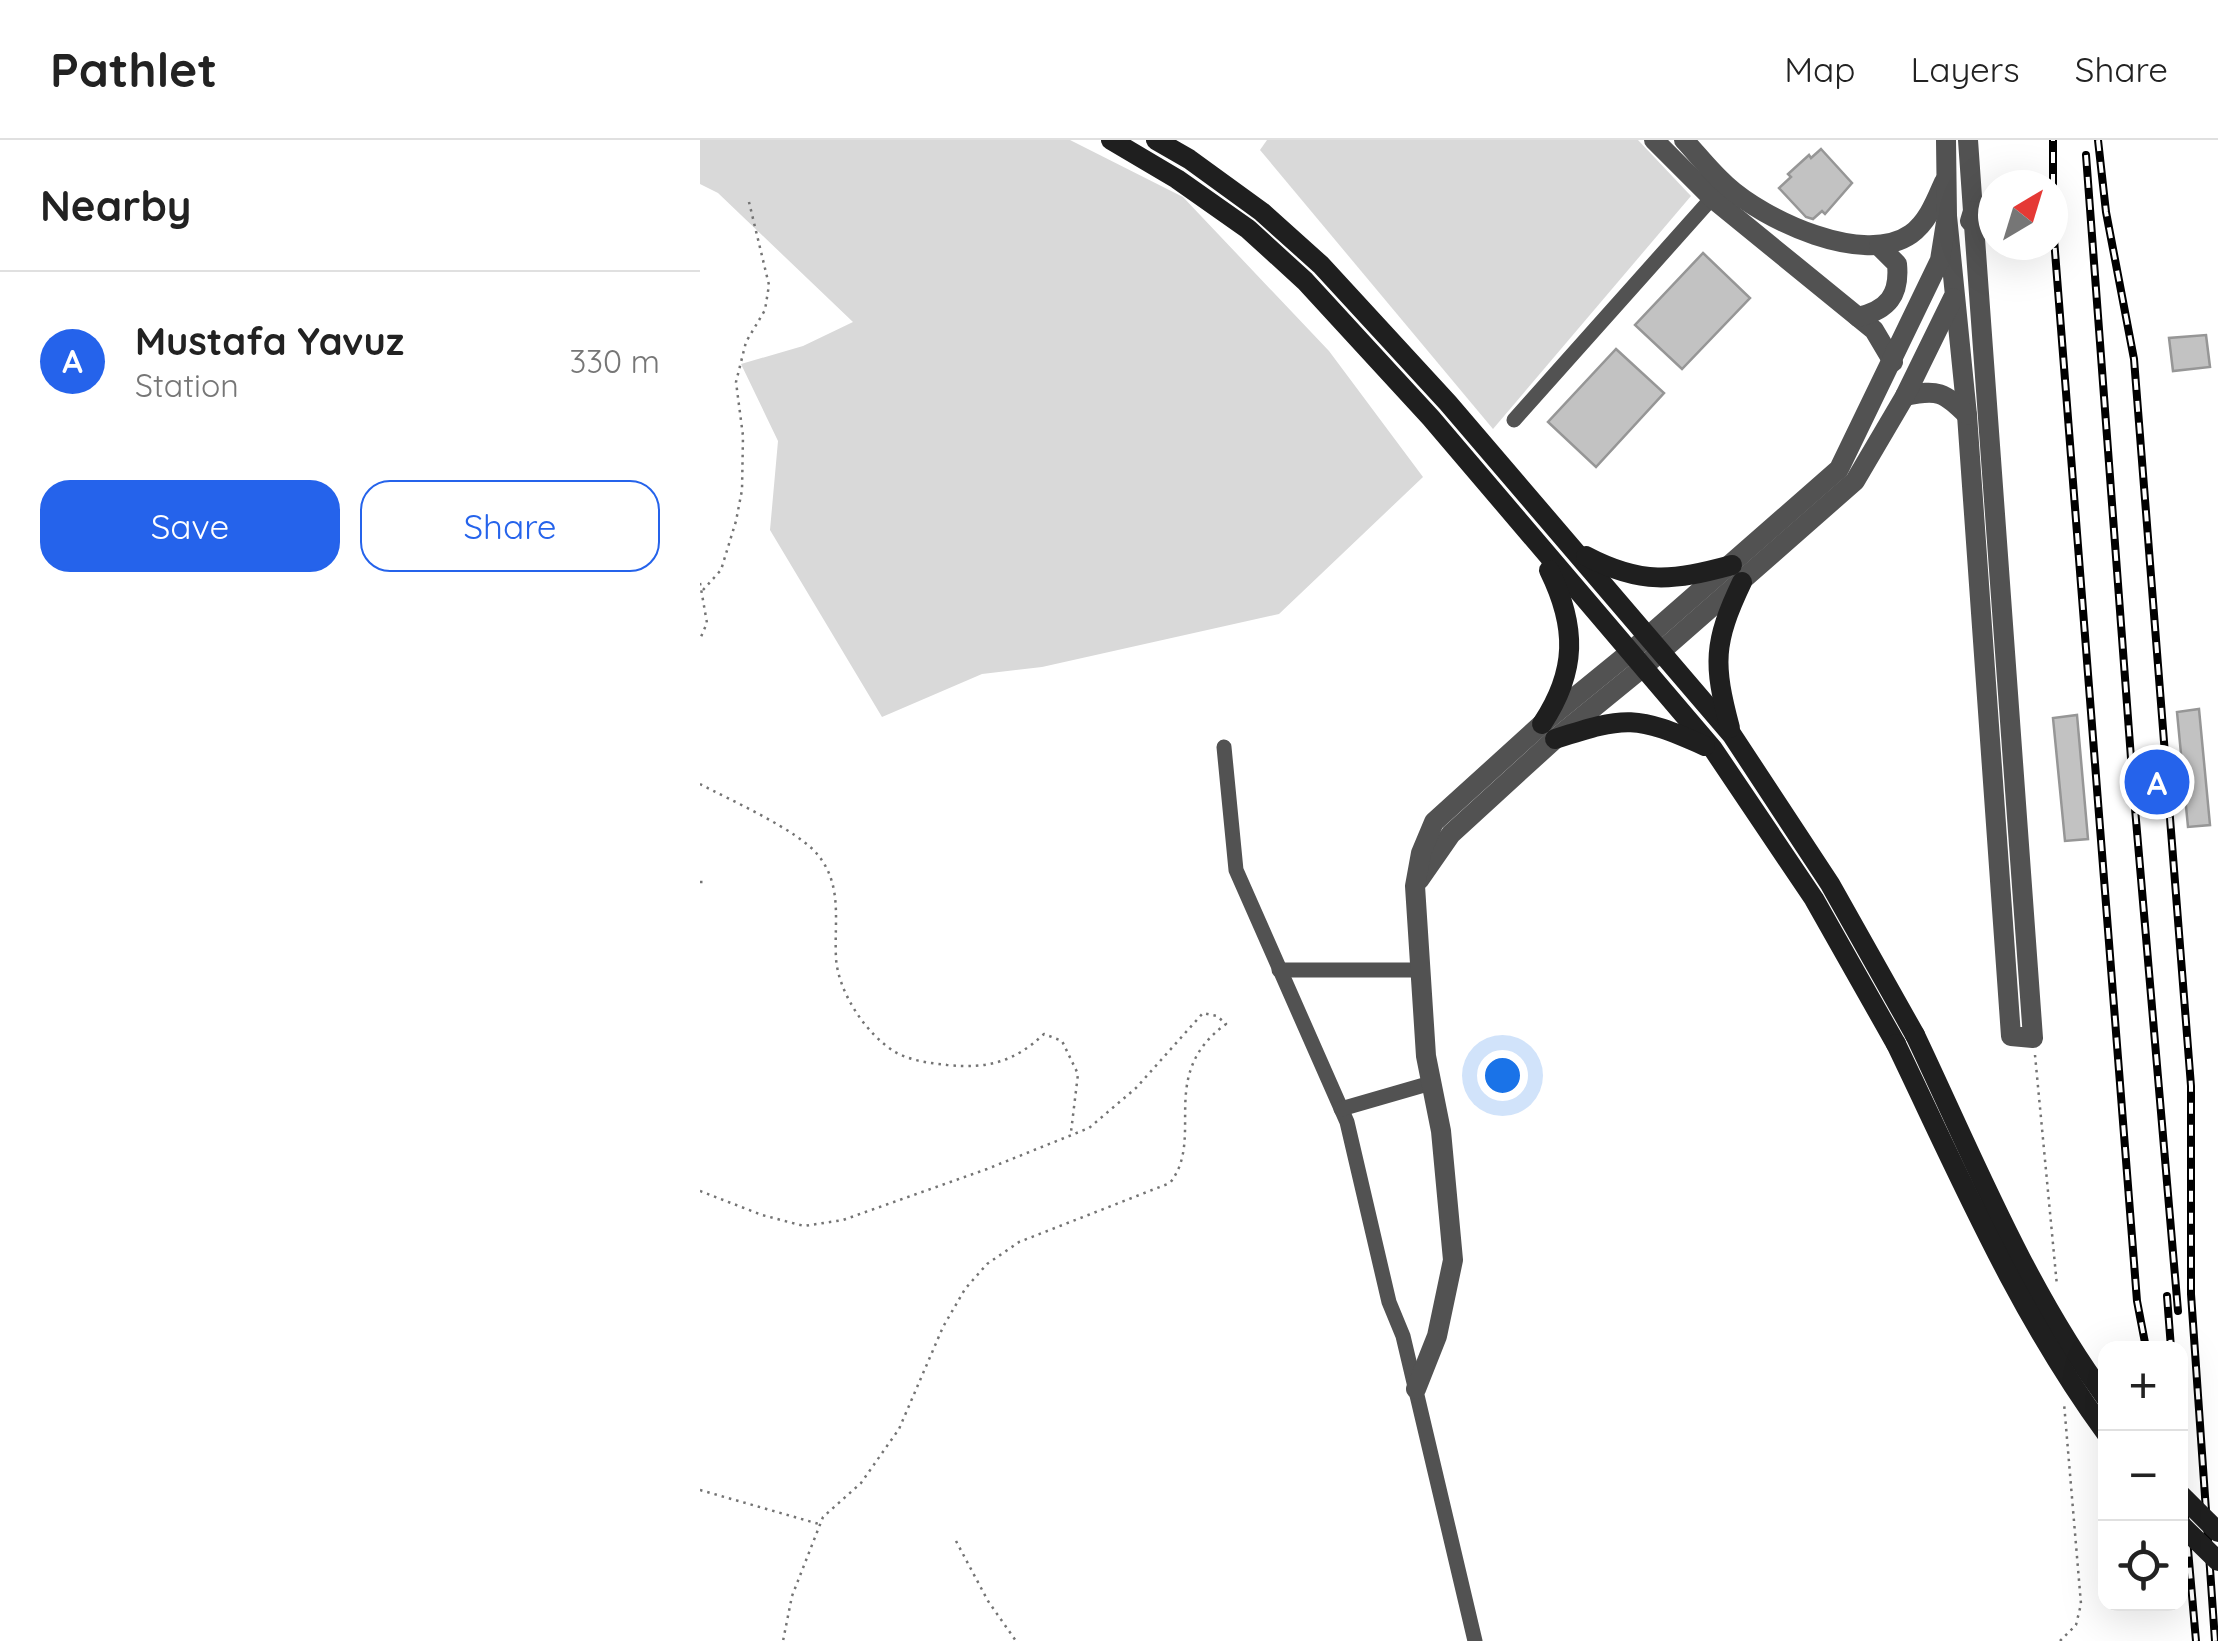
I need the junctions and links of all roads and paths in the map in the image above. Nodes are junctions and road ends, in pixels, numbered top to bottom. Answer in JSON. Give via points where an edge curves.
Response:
{"nodes":[{"id":1,"x":1111,"y":140,"type":"edge"},
{"id":2,"x":1156,"y":140,"type":"edge"},
{"id":3,"x":1654,"y":140,"type":"edge"},
{"id":4,"x":1684,"y":140,"type":"edge"},
{"id":5,"x":1946,"y":140,"type":"edge"},
{"id":6,"x":1968,"y":140,"type":"edge"},
{"id":7,"x":1948,"y":176,"type":"junction"},
{"id":8,"x":1712,"y":198,"type":"junction"},
{"id":9,"x":749,"y":202,"type":"dead end"},
{"id":10,"x":1973,"y":211,"type":"junction"},
{"id":11,"x":1947,"y":216,"type":"junction"},
{"id":12,"x":1879,"y":246,"type":"junction"},
{"id":13,"x":1953,"y":297,"type":"junction"},
{"id":14,"x":1858,"y":317,"type":"junction"},
{"id":15,"x":1893,"y":362,"type":"junction"},
{"id":16,"x":1905,"y":396,"type":"junction"},
{"id":17,"x":1967,"y":416,"type":"junction"},
{"id":18,"x":1514,"y":420,"type":"dead end"},
{"id":19,"x":1536,"y":542,"type":"junction"},
{"id":20,"x":1573,"y":549,"type":"junction"},
{"id":21,"x":1737,"y":574,"type":"junction"},
{"id":22,"x":700,"y":583,"type":"edge"},
{"id":23,"x":703,"y":590,"type":"junction"},
{"id":24,"x":700,"y":639,"type":"edge"},
{"id":25,"x":1654,"y":644,"type":"junction"},
{"id":26,"x":1636,"y":660,"type":"junction"},
{"id":27,"x":1548,"y":731,"type":"junction"},
{"id":28,"x":1732,"y":735,"type":"junction"},
{"id":29,"x":1224,"y":747,"type":"dead end"},
{"id":30,"x":1714,"y":749,"type":"junction"},
{"id":31,"x":700,"y":784,"type":"edge"},
{"id":32,"x":1279,"y":970,"type":"junction"},
{"id":33,"x":1421,"y":970,"type":"junction"},
{"id":34,"x":1905,"y":1040,"type":"junction"},
{"id":35,"x":1432,"y":1083,"type":"junction"},
{"id":36,"x":1341,"y":1109,"type":"junction"},
{"id":37,"x":1071,"y":1134,"type":"junction"},
{"id":38,"x":700,"y":1191,"type":"edge"},
{"id":39,"x":2098,"y":1385,"type":"edge"},
{"id":40,"x":1416,"y":1388,"type":"junction"},
{"id":41,"x":2105,"y":1431,"type":"edge"},
{"id":42,"x":700,"y":1490,"type":"edge"},
{"id":43,"x":2188,"y":1502,"type":"edge"},
{"id":44,"x":820,"y":1524,"type":"junction"},
{"id":45,"x":2188,"y":1532,"type":"edge"},
{"id":46,"x":2218,"y":1532,"type":"edge"},
{"id":47,"x":956,"y":1540,"type":"dead end"},
{"id":48,"x":2218,"y":1561,"type":"edge"},
{"id":49,"x":783,"y":1641,"type":"edge"},
{"id":50,"x":1016,"y":1641,"type":"edge"},
{"id":51,"x":1475,"y":1641,"type":"edge"}],
"edges":[{"from":1,"to":19,"type":"main road","via":[[1234,219],[1305,281]]},
{"from":2,"to":20,"type":"main road","via":[[1262,212],[1321,264]]},
{"from":3,"to":8,"type":"street"},
{"from":4,"to":12,"type":"street","via":[[1728,187],[1770,216],[1837,242]]},
{"from":5,"to":7,"type":"street"},
{"from":6,"to":10,"type":"street"},
{"from":7,"to":11,"type":"street"},
{"from":7,"to":12,"type":"street","via":[[1911,234]]},
{"from":8,"to":14,"type":"street"},
{"from":8,"to":18,"type":"street"},
{"from":9,"to":23,"type":"path","via":[[769,285],[766,310],[746,342],[736,382],[743,436],[736,520],[721,570]]},
{"from":10,"to":13,"type":"street"},
{"from":10,"to":17,"type":"street","via":[[2033,1038],[2011,1036]]},
{"from":11,"to":13,"type":"street"},
{"from":11,"to":15,"type":"street","via":[[1940,260]]},
{"from":12,"to":14,"type":"street","via":[[1897,264],[1899,283],[1879,312]]},
{"from":13,"to":16,"type":"street"},
{"from":13,"to":17,"type":"street"},
{"from":14,"to":15,"type":"street"},
{"from":15,"to":21,"type":"street","via":[[1839,469]]},
{"from":16,"to":17,"type":"street","via":[[1930,391],[1949,397]]},
{"from":16,"to":21,"type":"street","via":[[1855,481]]},
{"from":19,"to":26,"type":"main road"},
{"from":19,"to":27,"type":"main road","via":[[1565,602],[1570,646]]},
{"from":20,"to":21,"type":"main road","via":[[1614,571],[1651,580]]},
{"from":20,"to":25,"type":"main road"},
{"from":21,"to":25,"type":"street"},
{"from":21,"to":28,"type":"main road","via":[[1719,644],[1718,682]]},
{"from":22,"to":23,"type":"path"},
{"from":23,"to":24,"type":"path","via":[[708,624]]},
{"from":25,"to":26,"type":"street"},
{"from":25,"to":28,"type":"main road"},
{"from":26,"to":27,"type":"street"},
{"from":26,"to":30,"type":"main road"},
{"from":27,"to":30,"type":"main road","via":[[1644,722]]},
{"from":27,"to":33,"type":"street","via":[[1451,834],[1415,886]]},
{"from":28,"to":34,"type":"main road","via":[[1830,884]]},
{"from":29,"to":32,"type":"street","via":[[1236,870]]},
{"from":30,"to":34,"type":"main road"},
{"from":31,"to":37,"type":"path","via":[[817,853],[836,888],[836,962],[846,995],[878,1039],[924,1062],[988,1067],[1007,1062],[1044,1034],[1062,1041],[1078,1074]]},
{"from":32,"to":33,"type":"street"},
{"from":32,"to":36,"type":"street"},
{"from":33,"to":35,"type":"street"},
{"from":34,"to":39,"type":"main road","bridge":true,"via":[[2027,1269]]},
{"from":34,"to":41,"type":"main road","bridge":true,"via":[[2009,1279]]},
{"from":35,"to":36,"type":"street"},
{"from":35,"to":40,"type":"street","via":[[1453,1260],[1437,1336]]},
{"from":36,"to":40,"type":"street"},
{"from":37,"to":38,"type":"path","via":[[842,1220],[804,1226]]},
{"from":37,"to":44,"type":"path","via":[[1089,1128],[1136,1088],[1203,1013],[1226,1024],[1190,1067],[1183,1148],[1170,1183],[1019,1242],[987,1264],[943,1327],[900,1430]]},
{"from":40,"to":51,"type":"street"},
{"from":42,"to":44,"type":"path"},
{"from":43,"to":46,"type":"main road","bridge":true},
{"from":44,"to":49,"type":"path"},
{"from":45,"to":48,"type":"main road","bridge":true},
{"from":47,"to":50,"type":"path"}]}
